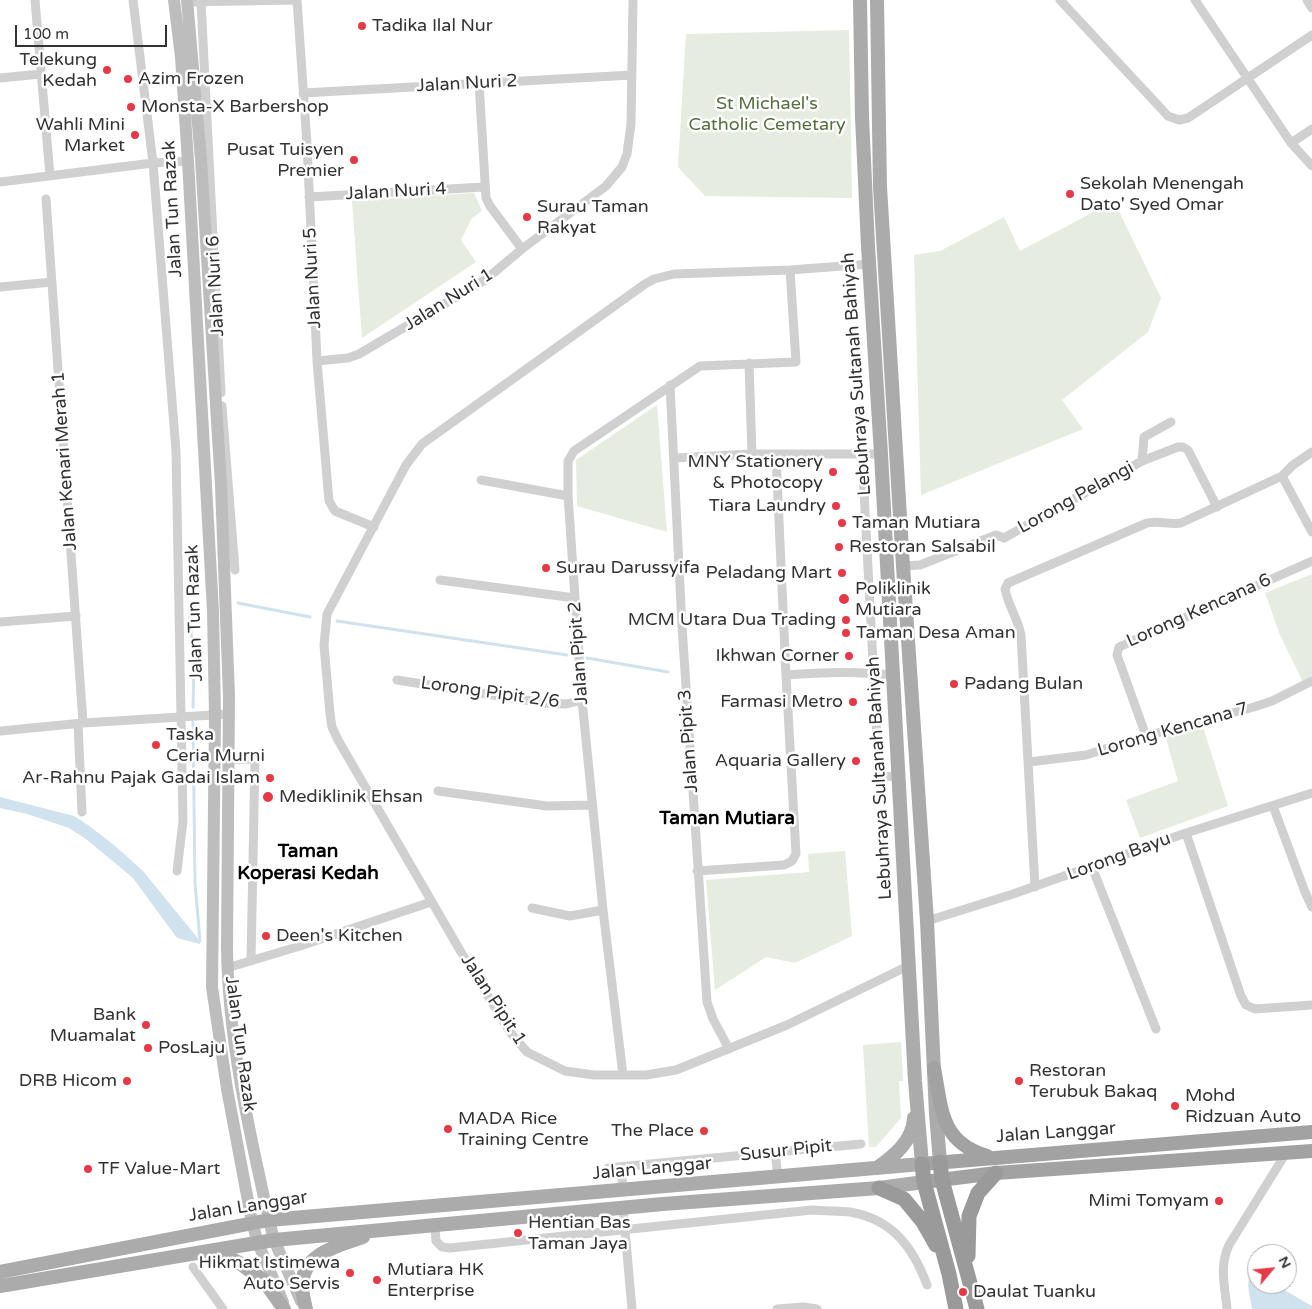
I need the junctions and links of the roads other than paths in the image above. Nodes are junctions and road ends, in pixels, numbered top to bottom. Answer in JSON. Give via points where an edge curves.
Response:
{"nodes":[{"id":1,"x":35,"y":0,"type":"edge"},
{"id":2,"x":133,"y":0,"type":"edge"},
{"id":3,"x":296,"y":0,"type":"edge"},
{"id":4,"x":633,"y":0,"type":"edge"},
{"id":5,"x":860,"y":0,"type":"edge"},
{"id":6,"x":877,"y":0,"type":"edge"},
{"id":7,"x":1060,"y":0,"type":"edge"},
{"id":8,"x":1195,"y":0,"type":"edge"},
{"id":9,"x":1307,"y":0,"type":"edge"},
{"id":10,"x":183,"y":1,"type":"edge"},
{"id":11,"x":201,"y":2,"type":"junction"},
{"id":12,"x":1312,"y":8,"type":"edge"},
{"id":13,"x":1312,"y":35,"type":"edge"},
{"id":14,"x":41,"y":74,"type":"junction"},
{"id":15,"x":632,"y":75,"type":"junction"},
{"id":16,"x":0,"y":78,"type":"edge"},
{"id":17,"x":1246,"y":78,"type":"junction"},
{"id":18,"x":478,"y":83,"type":"junction"},
{"id":19,"x":303,"y":93,"type":"junction"},
{"id":20,"x":1312,"y":129,"type":"edge"},
{"id":21,"x":1291,"y":143,"type":"junction"},
{"id":22,"x":188,"y":161,"type":"junction"},
{"id":23,"x":153,"y":163,"type":"junction"},
{"id":24,"x":1312,"y":166,"type":"edge"},
{"id":25,"x":50,"y":176,"type":"junction"},
{"id":26,"x":0,"y":182,"type":"edge"},
{"id":27,"x":484,"y":187,"type":"junction"},
{"id":28,"x":309,"y":197,"type":"junction"},
{"id":29,"x":46,"y":199,"type":"dead end"},
{"id":30,"x":522,"y":249,"type":"junction"},
{"id":31,"x":869,"y":264,"type":"junction"},
{"id":32,"x":790,"y":270,"type":"junction"},
{"id":33,"x":52,"y":282,"type":"junction"},
{"id":34,"x":0,"y":288,"type":"edge"},
{"id":35,"x":317,"y":361,"type":"junction"},
{"id":36,"x":749,"y":363,"type":"junction"},
{"id":37,"x":670,"y":385,"type":"junction"},
{"id":38,"x":1171,"y":422,"type":"dead end"},
{"id":39,"x":1312,"y":452,"type":"edge"},
{"id":40,"x":862,"y":453,"type":"junction"},
{"id":41,"x":752,"y":454,"type":"junction"},
{"id":42,"x":881,"y":454,"type":"junction"},
{"id":43,"x":776,"y":455,"type":"junction"},
{"id":44,"x":674,"y":458,"type":"junction"},
{"id":45,"x":1142,"y":461,"type":"junction"},
{"id":46,"x":1282,"y":476,"type":"junction"},
{"id":47,"x":481,"y":480,"type":"dead end"},
{"id":48,"x":568,"y":496,"type":"junction"},
{"id":49,"x":1217,"y":507,"type":"junction"},
{"id":50,"x":374,"y":527,"type":"junction"},
{"id":51,"x":1312,"y":532,"type":"edge"},
{"id":52,"x":229,"y":556,"type":"junction"},
{"id":53,"x":1312,"y":561,"type":"edge"},
{"id":54,"x":903,"y":566,"type":"junction"},
{"id":55,"x":235,"y":570,"type":"dead end"},
{"id":56,"x":440,"y":580,"type":"dead end"},
{"id":57,"x":575,"y":598,"type":"junction"},
{"id":58,"x":76,"y":616,"type":"junction"},
{"id":59,"x":0,"y":622,"type":"edge"},
{"id":60,"x":873,"y":672,"type":"junction"},
{"id":61,"x":786,"y":675,"type":"junction"},
{"id":62,"x":893,"y":675,"type":"junction"},
{"id":63,"x":397,"y":680,"type":"dead end"},
{"id":64,"x":1312,"y":680,"type":"edge"},
{"id":65,"x":582,"y":700,"type":"junction"},
{"id":66,"x":229,"y":714,"type":"junction"},
{"id":67,"x":215,"y":715,"type":"junction"},
{"id":68,"x":182,"y":717,"type":"junction"},
{"id":69,"x":81,"y":724,"type":"junction"},
{"id":70,"x":0,"y":731,"type":"edge"},
{"id":71,"x":1146,"y":736,"type":"junction"},
{"id":72,"x":229,"y":760,"type":"junction"},
{"id":73,"x":1029,"y":762,"type":"junction"},
{"id":74,"x":898,"y":776,"type":"junction"},
{"id":75,"x":438,"y":791,"type":"dead end"},
{"id":76,"x":1312,"y":793,"type":"edge"},
{"id":77,"x":592,"y":805,"type":"junction"},
{"id":78,"x":1273,"y":806,"type":"junction"},
{"id":79,"x":82,"y":812,"type":"dead end"},
{"id":80,"x":1186,"y":833,"type":"junction"},
{"id":81,"x":1092,"y":867,"type":"junction"},
{"id":82,"x":177,"y":871,"type":"dead end"},
{"id":83,"x":697,"y":871,"type":"junction"},
{"id":84,"x":1035,"y":886,"type":"junction"},
{"id":85,"x":905,"y":890,"type":"junction"},
{"id":86,"x":431,"y":902,"type":"junction"},
{"id":87,"x":1312,"y":907,"type":"edge"},
{"id":88,"x":532,"y":908,"type":"dead end"},
{"id":89,"x":603,"y":910,"type":"junction"},
{"id":90,"x":927,"y":921,"type":"junction"},
{"id":91,"x":908,"y":960,"type":"junction"},
{"id":92,"x":251,"y":961,"type":"junction"},
{"id":93,"x":227,"y":968,"type":"junction"},
{"id":94,"x":1312,"y":1005,"type":"edge"},
{"id":95,"x":1156,"y":1029,"type":"dead end"},
{"id":96,"x":729,"y":1049,"type":"junction"},
{"id":97,"x":934,"y":1068,"type":"junction"},
{"id":98,"x":623,"y":1075,"type":"junction"},
{"id":99,"x":915,"y":1081,"type":"junction"},
{"id":100,"x":1312,"y":1132,"type":"edge"},
{"id":101,"x":861,"y":1144,"type":"dead end"},
{"id":102,"x":1312,"y":1150,"type":"edge"},
{"id":103,"x":776,"y":1152,"type":"junction"},
{"id":104,"x":1286,"y":1153,"type":"junction"},
{"id":105,"x":993,"y":1157,"type":"junction"},
{"id":106,"x":940,"y":1162,"type":"junction"},
{"id":107,"x":922,"y":1164,"type":"junction"},
{"id":108,"x":621,"y":1166,"type":"junction"},
{"id":109,"x":608,"y":1168,"type":"dead end"},
{"id":110,"x":876,"y":1169,"type":"junction"},
{"id":111,"x":996,"y":1173,"type":"junction"},
{"id":112,"x":778,"y":1177,"type":"junction"},
{"id":113,"x":942,"y":1180,"type":"junction"},
{"id":114,"x":924,"y":1182,"type":"junction"},
{"id":115,"x":879,"y":1188,"type":"junction"},
{"id":116,"x":623,"y":1190,"type":"junction"},
{"id":117,"x":609,"y":1191,"type":"junction"},
{"id":118,"x":621,"y":1217,"type":"junction"},
{"id":119,"x":269,"y":1220,"type":"junction"},
{"id":120,"x":252,"y":1222,"type":"junction"},
{"id":121,"x":435,"y":1225,"type":"junction"},
{"id":122,"x":385,"y":1230,"type":"junction"},
{"id":123,"x":274,"y":1240,"type":"junction"},
{"id":124,"x":258,"y":1243,"type":"junction"},
{"id":125,"x":215,"y":1250,"type":"junction"},
{"id":126,"x":194,"y":1267,"type":"dead end"},
{"id":127,"x":968,"y":1271,"type":"junction"},
{"id":128,"x":0,"y":1272,"type":"edge"},
{"id":129,"x":949,"y":1274,"type":"junction"},
{"id":130,"x":927,"y":1285,"type":"dead end"},
{"id":131,"x":0,"y":1286,"type":"edge"},
{"id":132,"x":223,"y":1309,"type":"edge"},
{"id":133,"x":285,"y":1309,"type":"edge"},
{"id":134,"x":306,"y":1309,"type":"edge"},
{"id":135,"x":632,"y":1309,"type":"edge"},
{"id":136,"x":777,"y":1309,"type":"edge"},
{"id":137,"x":817,"y":1309,"type":"edge"},
{"id":138,"x":956,"y":1309,"type":"edge"},
{"id":139,"x":977,"y":1309,"type":"edge"},
{"id":140,"x":1227,"y":1309,"type":"edge"}],
"edges":[{"from":1,"to":14,"type":"street"},
{"from":2,"to":23,"type":"street"},
{"from":3,"to":11,"type":"street"},
{"from":3,"to":19,"type":"street","name":"Jalan Nuri 5"},
{"from":4,"to":15,"type":"street","name":"Jalan Nuri 1"},
{"from":5,"to":31,"type":"main road","name":"Lebuhraya Sultanah Bahiyah"},
{"from":6,"to":54,"type":"main road","name":"Lebuhraya Sultanah Bahiyah","via":[[880,187]]},
{"from":7,"to":17,"type":"street","via":[[1168,116],[1179,120],[1188,118]]},
{"from":8,"to":17,"type":"street"},
{"from":9,"to":12,"type":"street"},
{"from":10,"to":11,"type":"street"},
{"from":10,"to":22,"type":"main road","name":"Jalan Tun Razak","via":[[181,57]]},
{"from":10,"to":52,"type":"main road","name":"Jalan Tun Razak","via":[[201,159]]},
{"from":11,"to":52,"type":"street","name":"Jalan Nuri 6"},
{"from":13,"to":17,"type":"street"},
{"from":14,"to":16,"type":"street"},
{"from":14,"to":25,"type":"street"},
{"from":15,"to":18,"type":"street","name":"Jalan Nuri 2"},
{"from":15,"to":30,"type":"street","name":"Jalan Nuri 1","via":[[631,124],[622,167],[606,186]]},
{"from":17,"to":21,"type":"street"},
{"from":18,"to":19,"type":"street","name":"Jalan Nuri 2"},
{"from":18,"to":27,"type":"street"},
{"from":19,"to":28,"type":"street","name":"Jalan Nuri 5"},
{"from":20,"to":21,"type":"street"},
{"from":21,"to":24,"type":"street"},
{"from":22,"to":23,"type":"street"},
{"from":22,"to":67,"type":"main road","name":"Jalan Tun Razak","via":[[208,485]]},
{"from":23,"to":25,"type":"street"},
{"from":23,"to":68,"type":"street","via":[[176,451]]},
{"from":25,"to":26,"type":"street"},
{"from":27,"to":28,"type":"street","name":"Jalan Nuri 4"},
{"from":27,"to":30,"type":"street","via":[[490,206]]},
{"from":28,"to":35,"type":"street","name":"Jalan Nuri 5"},
{"from":29,"to":33,"type":"street","name":"Jalan Kenari Merah 1"},
{"from":30,"to":35,"type":"street","name":"Jalan Nuri 1","via":[[485,280],[359,354]]},
{"from":31,"to":32,"type":"street","name":"Jalan Pipit 1"},
{"from":31,"to":42,"type":"main road","name":"Lebuhraya Sultanah Bahiyah"},
{"from":32,"to":36,"type":"street","name":"Jalan Pipit 2","via":[[796,362]]},
{"from":32,"to":50,"type":"street","name":"Jalan Pipit 1","via":[[674,274],[645,284],[422,444],[406,466]]},
{"from":33,"to":34,"type":"street"},
{"from":33,"to":58,"type":"street","name":"Jalan Kenari Merah 1"},
{"from":35,"to":50,"type":"street","name":"Jalan Nuri 5","via":[[329,501],[335,511]]},
{"from":36,"to":37,"type":"street","name":"Jalan Pipit 2","via":[[700,366]]},
{"from":36,"to":41,"type":"street"},
{"from":37,"to":44,"type":"street","name":"Jalan Pipit 3"},
{"from":37,"to":48,"type":"street","name":"Jalan Pipit 2","via":[[574,451],[568,462]]},
{"from":38,"to":45,"type":"street","via":[[1144,437]]},
{"from":39,"to":46,"type":"street"},
{"from":40,"to":42,"type":"street"},
{"from":40,"to":43,"type":"street"},
{"from":40,"to":60,"type":"street"},
{"from":41,"to":43,"type":"street"},
{"from":41,"to":44,"type":"street"},
{"from":42,"to":62,"type":"main road","name":"Lebuhraya Sultanah Bahiyah"},
{"from":43,"to":61,"type":"street"},
{"from":44,"to":83,"type":"street","name":"Jalan Pipit 3"},
{"from":45,"to":49,"type":"street","name":"Lorong Pelangi","via":[[1183,446]]},
{"from":45,"to":54,"type":"street","name":"Lorong Pelangi","via":[[1010,536],[996,535],[920,565]]},
{"from":46,"to":49,"type":"street"},
{"from":46,"to":51,"type":"street"},
{"from":47,"to":48,"type":"street"},
{"from":48,"to":57,"type":"street","name":"Jalan Pipit 2"},
{"from":49,"to":73,"type":"street","via":[[1181,523],[1147,523],[1008,583],[1006,595],[1021,635]]},
{"from":50,"to":86,"type":"street","name":"Jalan Pipit 1","via":[[324,625],[330,714],[332,727],[343,749]]},
{"from":52,"to":55,"type":"street","name":"Jalan Nuri 6"},
{"from":52,"to":66,"type":"main road","name":"Jalan Tun Razak"},
{"from":53,"to":71,"type":"street","name":"Lorong Kencana 6","via":[[1119,646],[1117,655]]},
{"from":54,"to":90,"type":"main road","name":"Lebuhraya Sultanah Bahiyah"},
{"from":56,"to":57,"type":"street"},
{"from":57,"to":65,"type":"street","name":"Jalan Pipit 2"},
{"from":58,"to":59,"type":"street"},
{"from":58,"to":69,"type":"street","name":"Jalan Kenari Merah 1"},
{"from":60,"to":61,"type":"street"},
{"from":60,"to":62,"type":"street"},
{"from":60,"to":74,"type":"street","via":[[879,777]]},
{"from":61,"to":83,"type":"street","via":[[796,854],[784,865]]},
{"from":62,"to":74,"type":"main road","name":"Lebuhraya Sultanah Bahiyah"},
{"from":63,"to":65,"type":"street","name":"Lorong Pipit 2/6","via":[[544,702],[566,704]]},
{"from":64,"to":71,"type":"street","name":"Lorong Kencana 7","via":[[1272,701]]},
{"from":65,"to":77,"type":"street","name":"Jalan Pipit 2"},
{"from":66,"to":67,"type":"street"},
{"from":66,"to":72,"type":"main road","name":"Jalan Tun Razak"},
{"from":67,"to":68,"type":"street"},
{"from":67,"to":120,"type":"main road","name":"Jalan Tun Razak","via":[[212,987]]},
{"from":68,"to":69,"type":"street"},
{"from":68,"to":82,"type":"street","via":[[183,821]]},
{"from":69,"to":70,"type":"street"},
{"from":69,"to":79,"type":"street","name":"Jalan Kenari Merah 1"},
{"from":71,"to":73,"type":"street","name":"Lorong Kencana 7","via":[[1086,755]]},
{"from":72,"to":92,"type":"street","via":[[255,760]]},
{"from":72,"to":93,"type":"main road","name":"Jalan Tun Razak"},
{"from":73,"to":84,"type":"street"},
{"from":74,"to":85,"type":"main road","name":"Lebuhraya Sultanah Bahiyah"},
{"from":75,"to":77,"type":"street","via":[[547,806]]},
{"from":76,"to":78,"type":"street","name":"Lorong Bayu"},
{"from":77,"to":89,"type":"street","name":"Jalan Pipit 2"},
{"from":78,"to":80,"type":"street","name":"Lorong Bayu"},
{"from":78,"to":87,"type":"street"},
{"from":80,"to":81,"type":"street","name":"Lorong Bayu"},
{"from":80,"to":94,"type":"street","via":[[1246,1005],[1255,1009]]},
{"from":81,"to":84,"type":"street","name":"Lorong Bayu"},
{"from":81,"to":95,"type":"street"},
{"from":83,"to":96,"type":"street","name":"Jalan Pipit 3","via":[[707,1002]]},
{"from":84,"to":90,"type":"street","name":"Lorong Bayu"},
{"from":85,"to":90,"type":"main road"},
{"from":85,"to":91,"type":"main road","name":"Lebuhraya Sultanah Bahiyah"},
{"from":86,"to":92,"type":"street"},
{"from":86,"to":98,"type":"street","name":"Jalan Pipit 1","via":[[510,1032],[527,1052],[564,1071]]},
{"from":88,"to":89,"type":"street","via":[[570,916]]},
{"from":89,"to":98,"type":"street","name":"Jalan Pipit 2"},
{"from":90,"to":91,"type":"main road","via":[[916,935]]},
{"from":90,"to":97,"type":"main road","name":"Lebuhraya Sultanah Bahiyah"},
{"from":91,"to":96,"type":"street","name":"Jalan Pipit 1","via":[[787,1025]]},
{"from":91,"to":99,"type":"main road","name":"Lebuhraya Sultanah Bahiyah"},
{"from":92,"to":93,"type":"street"},
{"from":93,"to":119,"type":"main road","name":"Jalan Tun Razak","via":[[240,1078]]},
{"from":96,"to":98,"type":"street","name":"Jalan Pipit 1","via":[[676,1070],[646,1076]]},
{"from":97,"to":105,"type":"highway","via":[[950,1133],[962,1144]]},
{"from":97,"to":106,"type":"main road","name":"Lebuhraya Sultanah Bahiyah"},
{"from":99,"to":107,"type":"main road","name":"Lebuhraya Sultanah Bahiyah"},
{"from":99,"to":110,"type":"main road","via":[[912,1131],[896,1155]]},
{"from":100,"to":105,"type":"highway","name":"Jalan Langgar"},
{"from":101,"to":103,"type":"street","name":"Susur Pipit"},
{"from":102,"to":104,"type":"highway","name":"Jalan Langgar"},
{"from":103,"to":108,"type":"street","name":"Susur Pipit"},
{"from":103,"to":112,"type":"street"},
{"from":104,"to":111,"type":"highway","name":"Jalan Langgar"},
{"from":104,"to":140,"type":"street","via":[[1224,1255],[1222,1267]]},
{"from":105,"to":106,"type":"highway","name":"Jalan Langgar"},
{"from":106,"to":107,"type":"highway","name":"Jalan Langgar"},
{"from":106,"to":113,"type":"highway"},
{"from":107,"to":110,"type":"main road","name":"Jalan Langgar"},
{"from":107,"to":114,"type":"highway"},
{"from":108,"to":109,"type":"street","name":"Susur Pipit"},
{"from":108,"to":116,"type":"street"},
{"from":110,"to":112,"type":"main road","name":"Jalan Langgar"},
{"from":111,"to":113,"type":"highway","name":"Jalan Langgar"},
{"from":111,"to":127,"type":"highway","via":[[978,1193],[969,1216]]},
{"from":112,"to":116,"type":"main road","name":"Jalan Langgar"},
{"from":113,"to":114,"type":"highway","name":"Jalan Langgar"},
{"from":113,"to":127,"type":"highway"},
{"from":114,"to":115,"type":"main road","name":"Jalan Langgar"},
{"from":114,"to":129,"type":"highway"},
{"from":115,"to":118,"type":"main road","name":"Jalan Langgar"},
{"from":115,"to":129,"type":"highway","via":[[904,1199],[937,1246]]},
{"from":116,"to":117,"type":"main road","name":"Jalan Langgar"},
{"from":117,"to":118,"type":"main road","via":[[619,1198]]},
{"from":117,"to":119,"type":"main road","name":"Jalan Langgar"},
{"from":118,"to":121,"type":"main road","name":"Jalan Langgar"},
{"from":118,"to":121,"type":"street","via":[[450,1248],[442,1247],[436,1241]]},
{"from":118,"to":130,"type":"street","via":[[812,1210],[851,1212],[888,1226],[905,1242]]},
{"from":118,"to":135,"type":"street"},
{"from":119,"to":120,"type":"main road","name":"Jalan Langgar"},
{"from":119,"to":123,"type":"main road","name":"Jalan Tun Razak"},
{"from":120,"to":124,"type":"main road","name":"Jalan Tun Razak"},
{"from":120,"to":128,"type":"main road","name":"Jalan Langgar"},
{"from":121,"to":122,"type":"main road","name":"Jalan Langgar"},
{"from":122,"to":123,"type":"main road","name":"Jalan Langgar"},
{"from":122,"to":134,"type":"main road","via":[[321,1253],[312,1261],[303,1278]]},
{"from":123,"to":124,"type":"main road","name":"Jalan Langgar"},
{"from":123,"to":134,"type":"main road","name":"Jalan Tun Razak"},
{"from":124,"to":125,"type":"main road","name":"Jalan Langgar"},
{"from":124,"to":133,"type":"main road","name":"Jalan Tun Razak"},
{"from":125,"to":131,"type":"main road","name":"Jalan Langgar"},
{"from":125,"to":133,"type":"main road","via":[[264,1281]]},
{"from":126,"to":132,"type":"street"},
{"from":127,"to":139,"type":"highway"},
{"from":129,"to":138,"type":"highway"},
{"from":136,"to":137,"type":"street"}]}
